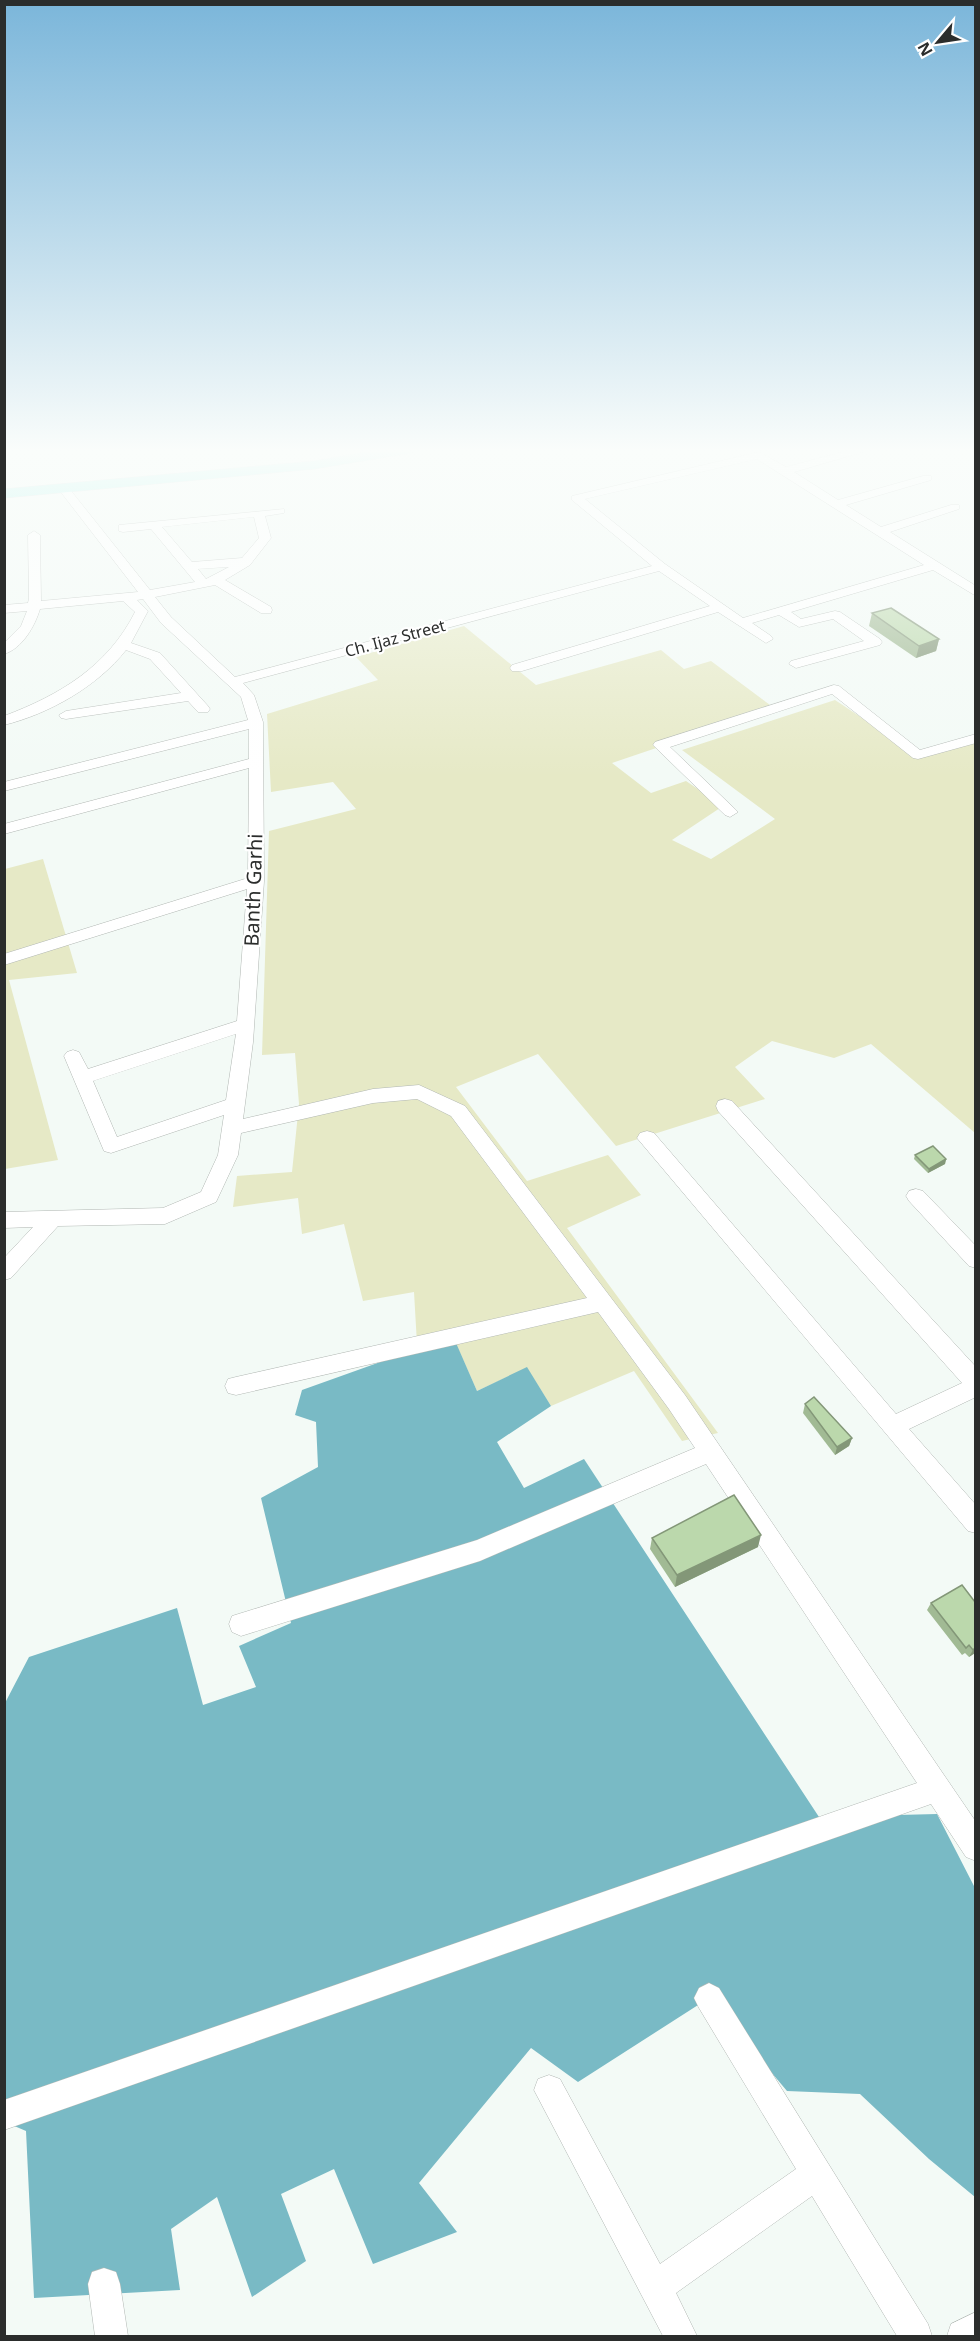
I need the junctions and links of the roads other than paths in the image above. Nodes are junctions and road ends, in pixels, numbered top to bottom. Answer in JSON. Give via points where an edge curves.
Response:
{"nodes":[{"id":1,"x":35,"y":558,"type":"edge"},
{"id":2,"x":118,"y":558,"type":"edge"},
{"id":3,"x":182,"y":558,"type":"edge"},
{"id":4,"x":248,"y":558,"type":"edge"},
{"id":5,"x":650,"y":558,"type":"edge"},
{"id":6,"x":922,"y":558,"type":"edge"},
{"id":7,"x":246,"y":561,"type":"junction"},
{"id":8,"x":188,"y":566,"type":"junction"},
{"id":9,"x":934,"y":566,"type":"junction"},
{"id":10,"x":661,"y":567,"type":"junction"},
{"id":11,"x":210,"y":582,"type":"junction"},
{"id":12,"x":975,"y":592,"type":"edge"},
{"id":13,"x":146,"y":595,"type":"junction"},
{"id":14,"x":126,"y":597,"type":"junction"},
{"id":15,"x":36,"y":605,"type":"junction"},
{"id":16,"x":721,"y":607,"type":"junction"},
{"id":17,"x":4,"y":609,"type":"edge"},
{"id":18,"x":266,"y":610,"type":"dead end"},
{"id":19,"x":781,"y":611,"type":"junction"},
{"id":20,"x":742,"y":622,"type":"junction"},
{"id":21,"x":766,"y":639,"type":"dead end"},
{"id":22,"x":123,"y":645,"type":"junction"},
{"id":23,"x":4,"y":650,"type":"edge"},
{"id":24,"x":796,"y":664,"type":"dead end"},
{"id":25,"x":517,"y":668,"type":"dead end"},
{"id":26,"x":232,"y":682,"type":"junction"},
{"id":27,"x":64,"y":693,"type":"junction"},
{"id":28,"x":191,"y":696,"type":"junction"},
{"id":29,"x":202,"y":709,"type":"dead end"},
{"id":30,"x":66,"y":715,"type":"junction"},
{"id":31,"x":4,"y":721,"type":"edge"},
{"id":32,"x":256,"y":723,"type":"junction"},
{"id":33,"x":68,"y":732,"type":"dead end"},
{"id":34,"x":975,"y":738,"type":"edge"},
{"id":35,"x":256,"y":762,"type":"junction"},
{"id":36,"x":4,"y":787,"type":"edge"},
{"id":37,"x":730,"y":812,"type":"dead end"},
{"id":38,"x":4,"y":829,"type":"edge"},
{"id":39,"x":256,"y":881,"type":"junction"},
{"id":40,"x":4,"y":960,"type":"edge"},
{"id":41,"x":245,"y":1025,"type":"junction"},
{"id":42,"x":73,"y":1056,"type":"dead end"},
{"id":43,"x":82,"y":1078,"type":"junction"},
{"id":44,"x":725,"y":1106,"type":"dead end"},
{"id":45,"x":234,"y":1116,"type":"junction"},
{"id":46,"x":647,"y":1138,"type":"dead end"},
{"id":47,"x":916,"y":1196,"type":"dead end"},
{"id":48,"x":52,"y":1219,"type":"junction"},
{"id":49,"x":4,"y":1220,"type":"edge"},
{"id":50,"x":975,"y":1260,"type":"edge"},
{"id":51,"x":4,"y":1272,"type":"edge"},
{"id":52,"x":602,"y":1303,"type":"junction"},
{"id":53,"x":975,"y":1385,"type":"edge"},
{"id":54,"x":236,"y":1386,"type":"dead end"},
{"id":55,"x":893,"y":1426,"type":"junction"},
{"id":56,"x":711,"y":1452,"type":"junction"},
{"id":57,"x":975,"y":1523,"type":"edge"},
{"id":58,"x":241,"y":1624,"type":"dead end"},
{"id":59,"x":937,"y":1789,"type":"junction"},
{"id":60,"x":975,"y":1847,"type":"edge"},
{"id":61,"x":710,"y":1998,"type":"dead end"},
{"id":62,"x":549,"y":2090,"type":"dead end"},
{"id":63,"x":4,"y":2115,"type":"edge"},
{"id":64,"x":815,"y":2175,"type":"junction"},
{"id":65,"x":104,"y":2284,"type":"dead end"},
{"id":66,"x":656,"y":2287,"type":"junction"},
{"id":67,"x":975,"y":2328,"type":"edge"},
{"id":68,"x":112,"y":2337,"type":"edge"},
{"id":69,"x":681,"y":2337,"type":"edge"},
{"id":70,"x":915,"y":2337,"type":"edge"},
{"id":71,"x":963,"y":2337,"type":"edge"}],
"edges":[{"from":1,"to":15,"type":"street"},
{"from":2,"to":13,"type":"street","name":"Banth Garhi"},
{"from":3,"to":8,"type":"street"},
{"from":4,"to":7,"type":"street"},
{"from":5,"to":10,"type":"street"},
{"from":6,"to":9,"type":"street"},
{"from":7,"to":8,"type":"street"},
{"from":7,"to":11,"type":"street"},
{"from":8,"to":11,"type":"street"},
{"from":9,"to":12,"type":"street"},
{"from":9,"to":19,"type":"street"},
{"from":10,"to":16,"type":"street"},
{"from":10,"to":26,"type":"street","name":"Ch. Ijaz Street"},
{"from":11,"to":13,"type":"street"},
{"from":11,"to":18,"type":"street"},
{"from":13,"to":14,"type":"street"},
{"from":13,"to":26,"type":"street","name":"Banth Garhi","via":[[166,620]]},
{"from":14,"to":15,"type":"street"},
{"from":14,"to":22,"type":"street","via":[[141,611]]},
{"from":15,"to":17,"type":"street"},
{"from":15,"to":23,"type":"street","via":[[27,631]]},
{"from":16,"to":20,"type":"street"},
{"from":16,"to":25,"type":"street"},
{"from":19,"to":20,"type":"street"},
{"from":19,"to":24,"type":"street","via":[[799,623],[835,615],[875,642]]},
{"from":20,"to":21,"type":"street"},
{"from":22,"to":27,"type":"street","via":[[104,665]]},
{"from":22,"to":28,"type":"street","via":[[155,656]]},
{"from":26,"to":32,"type":"street","name":"Banth Garhi","via":[[247,695]]},
{"from":27,"to":30,"type":"street"},
{"from":27,"to":31,"type":"street"},
{"from":28,"to":29,"type":"street"},
{"from":28,"to":30,"type":"street"},
{"from":30,"to":33,"type":"street"},
{"from":32,"to":35,"type":"street","name":"Banth Garhi"},
{"from":32,"to":36,"type":"street"},
{"from":34,"to":37,"type":"street","via":[[918,755],[834,688],[660,746]]},
{"from":35,"to":38,"type":"street"},
{"from":35,"to":39,"type":"street","name":"Banth Garhi"},
{"from":39,"to":40,"type":"street"},
{"from":39,"to":41,"type":"street","name":"Banth Garhi"},
{"from":41,"to":43,"type":"street"},
{"from":41,"to":45,"type":"street","name":"Banth Garhi"},
{"from":42,"to":43,"type":"street"},
{"from":43,"to":45,"type":"street","via":[[111,1146]]},
{"from":44,"to":53,"type":"street"},
{"from":45,"to":48,"type":"street","name":"Banth Garhi","via":[[228,1155],[209,1197],[165,1216]]},
{"from":45,"to":52,"type":"street","via":[[419,1092],[458,1111]]},
{"from":46,"to":55,"type":"street"},
{"from":47,"to":50,"type":"street"},
{"from":48,"to":49,"type":"street","name":"Banth Garhi"},
{"from":48,"to":51,"type":"street"},
{"from":52,"to":54,"type":"street"},
{"from":52,"to":56,"type":"street"},
{"from":53,"to":55,"type":"street"},
{"from":55,"to":57,"type":"street"},
{"from":56,"to":58,"type":"street","via":[[480,1550]]},
{"from":56,"to":59,"type":"street"},
{"from":59,"to":60,"type":"street"},
{"from":59,"to":63,"type":"street"},
{"from":61,"to":64,"type":"street"},
{"from":62,"to":66,"type":"street"},
{"from":64,"to":66,"type":"street"},
{"from":64,"to":70,"type":"street"},
{"from":65,"to":68,"type":"street"},
{"from":66,"to":69,"type":"street"},
{"from":67,"to":71,"type":"street"}]}
